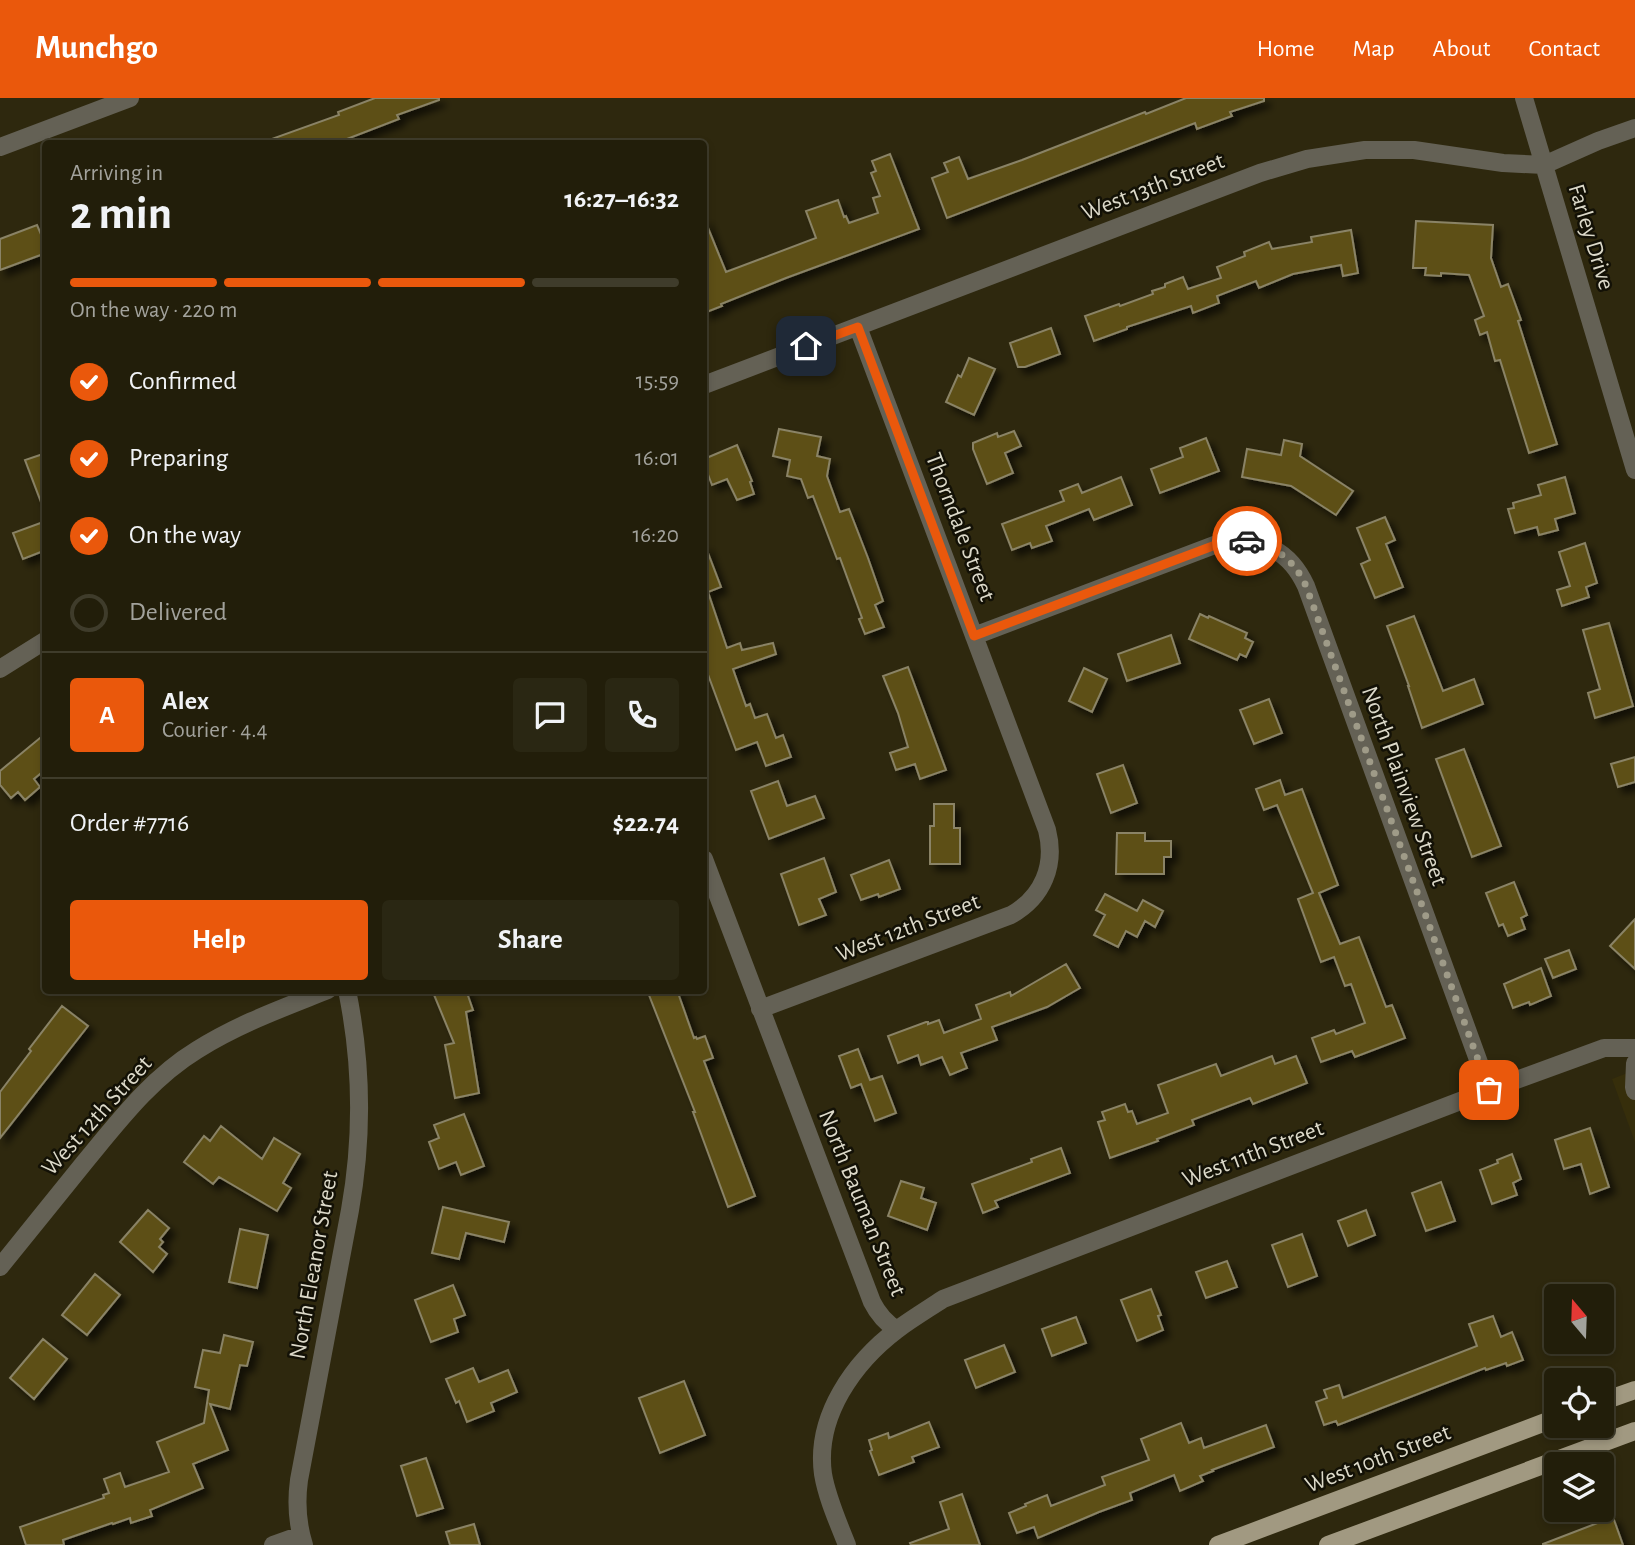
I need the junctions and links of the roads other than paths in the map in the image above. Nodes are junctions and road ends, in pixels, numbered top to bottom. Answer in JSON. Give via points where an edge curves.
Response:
{"nodes":[{"id":1,"x":130,"y":98,"type":"edge"},
{"id":2,"x":1524,"y":98,"type":"edge"},
{"id":3,"x":1635,"y":128,"type":"edge"},
{"id":4,"x":0,"y":147,"type":"edge"},
{"id":5,"x":1544,"y":165,"type":"junction"},
{"id":6,"x":858,"y":327,"type":"junction"},
{"id":7,"x":707,"y":384,"type":"edge"},
{"id":8,"x":1635,"y":470,"type":"edge"},
{"id":9,"x":974,"y":636,"type":"junction"},
{"id":10,"x":42,"y":643,"type":"edge"},
{"id":11,"x":0,"y":669,"type":"edge"},
{"id":12,"x":1050,"y":865,"type":"joint"},
{"id":13,"x":707,"y":867,"type":"edge"},
{"id":14,"x":318,"y":994,"type":"edge"},
{"id":15,"x":348,"y":994,"type":"edge"},
{"id":16,"x":760,"y":1009,"type":"junction"},
{"id":17,"x":1635,"y":1048,"type":"edge"},
{"id":18,"x":1635,"y":1063,"type":"edge"},
{"id":19,"x":1489,"y":1090,"type":"junction"},
{"id":20,"x":1635,"y":1091,"type":"edge"},
{"id":21,"x":0,"y":1267,"type":"edge"},
{"id":22,"x":897,"y":1330,"type":"junction"},
{"id":23,"x":1635,"y":1390,"type":"edge"},
{"id":24,"x":1614,"y":1397,"type":"edge"},
{"id":25,"x":1544,"y":1423,"type":"edge"},
{"id":26,"x":1635,"y":1431,"type":"edge"},
{"id":27,"x":303,"y":1540,"type":"edge"},
{"id":28,"x":273,"y":1545,"type":"edge"},
{"id":29,"x":847,"y":1545,"type":"edge"},
{"id":30,"x":1218,"y":1545,"type":"edge"},
{"id":31,"x":1328,"y":1545,"type":"edge"}],
"edges":[{"from":1,"to":4,"type":"street"},
{"from":2,"to":5,"type":"street","name":"Farley Drive"},
{"from":3,"to":5,"type":"street","name":"West 13th Street"},
{"from":5,"to":6,"type":"street","name":"West 13th Street","via":[[1414,150],[1365,150],[1307,159],[1259,173]]},
{"from":5,"to":8,"type":"street","name":"Farley Drive"},
{"from":6,"to":7,"type":"street","name":"West 13th Street"},
{"from":6,"to":9,"type":"street","name":"Thorndale Street"},
{"from":9,"to":12,"type":"street","name":"Thorndale Street","via":[[1047,830]]},
{"from":9,"to":19,"type":"street","name":"North Plainview Street","via":[[1226,541],[1266,545],[1285,556],[1302,577]]},
{"from":10,"to":11,"type":"street"},
{"from":12,"to":16,"type":"street","name":"West 12th Street","via":[[1029,903],[1011,915]]},
{"from":13,"to":16,"type":"street","name":"North Bauman Street"},
{"from":14,"to":21,"type":"street","name":"West 12th Street","via":[[230,1030],[166,1073],[117,1122]]},
{"from":15,"to":27,"type":"street","name":"North Eleanor Street","via":[[359,1087],[356,1172],[299,1480],[297,1507]]},
{"from":16,"to":22,"type":"street","name":"North Bauman Street","via":[[872,1302]]},
{"from":17,"to":19,"type":"street","name":"West 11th Street","via":[[1604,1048]]},
{"from":18,"to":20,"type":"street"},
{"from":19,"to":22,"type":"street","name":"West 11th Street","via":[[943,1299]]},
{"from":22,"to":29,"type":"street","name":"North Bauman Street","via":[[870,1353],[829,1414],[823,1452],[825,1481]]},
{"from":23,"to":24,"type":"main road"},
{"from":25,"to":30,"type":"main road","name":"West 10th Street"},
{"from":26,"to":31,"type":"main road"},
{"from":27,"to":28,"type":"street"}]}
